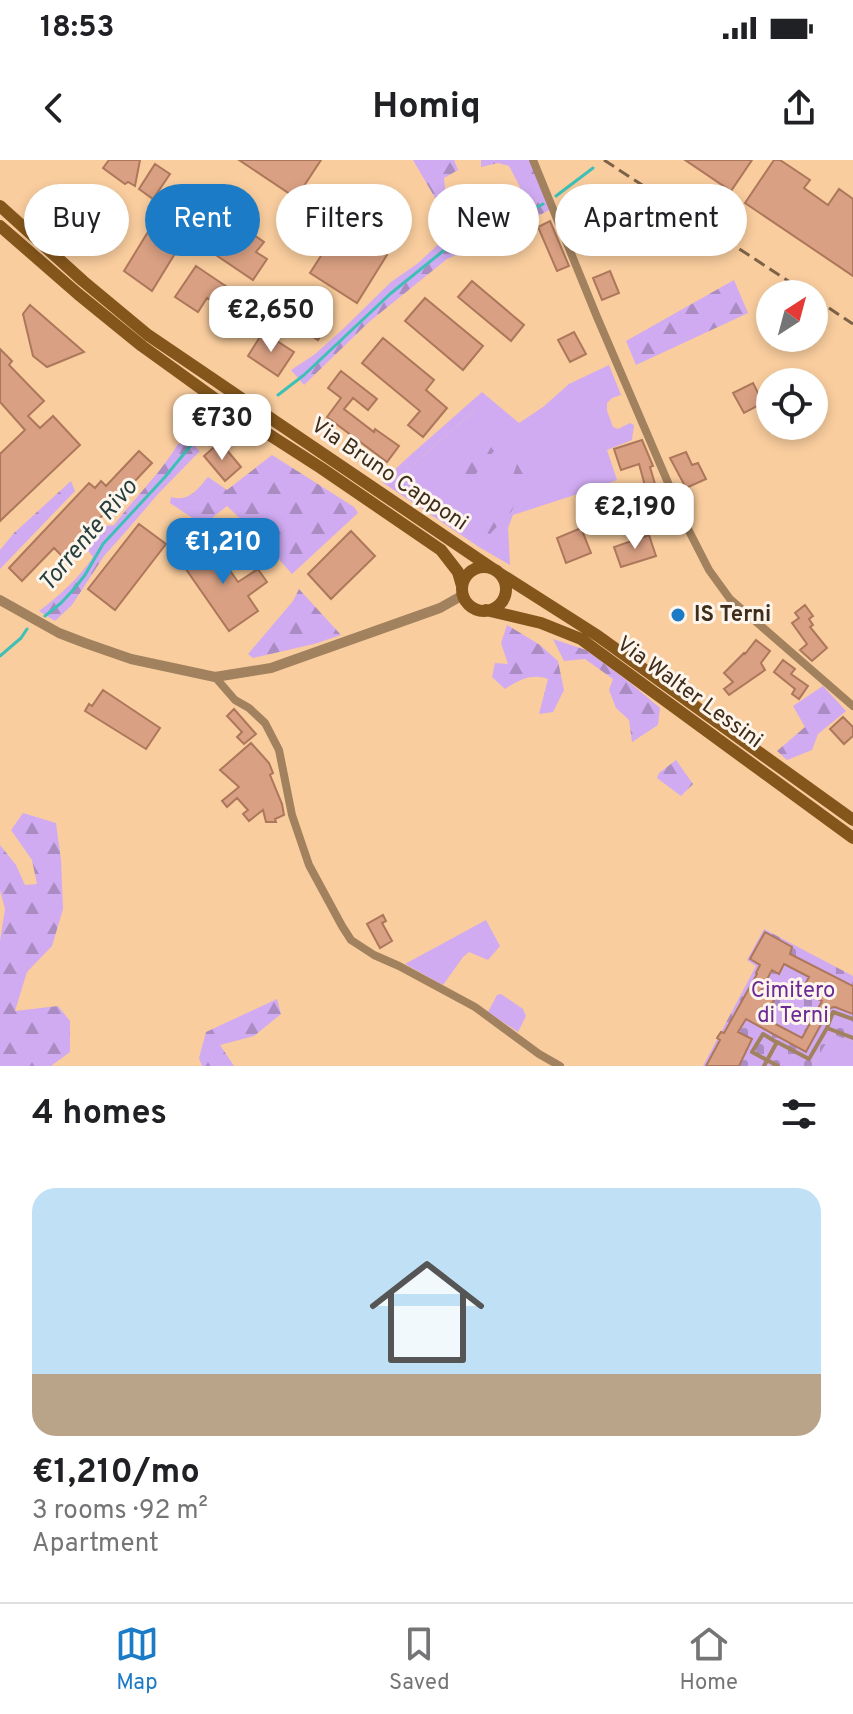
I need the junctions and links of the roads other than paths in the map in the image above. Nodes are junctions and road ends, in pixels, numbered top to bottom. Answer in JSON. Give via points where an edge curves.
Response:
{"nodes":[{"id":1,"x":533,"y":160,"type":"edge"},
{"id":2,"x":0,"y":206,"type":"edge"},
{"id":3,"x":0,"y":226,"type":"edge"},
{"id":4,"x":496,"y":571,"type":"junction"},
{"id":5,"x":463,"y":590,"type":"junction"},
{"id":6,"x":0,"y":600,"type":"edge"},
{"id":7,"x":486,"y":610,"type":"junction"},
{"id":8,"x":215,"y":677,"type":"junction"},
{"id":9,"x":853,"y":706,"type":"edge"},
{"id":10,"x":853,"y":820,"type":"edge"},
{"id":11,"x":853,"y":838,"type":"edge"},
{"id":12,"x":853,"y":1019,"type":"edge"},
{"id":13,"x":827,"y":1028,"type":"junction"},
{"id":14,"x":853,"y":1038,"type":"edge"},
{"id":15,"x":777,"y":1042,"type":"junction"},
{"id":16,"x":766,"y":1063,"type":"edge"},
{"id":17,"x":560,"y":1066,"type":"edge"},
{"id":18,"x":778,"y":1066,"type":"edge"}],
"edges":[{"from":1,"to":9,"type":"street","via":[[709,570],[730,599]]},
{"from":2,"to":4,"type":"main road","name":"Via Bruno Capponi","via":[[148,335]]},
{"from":3,"to":5,"type":"main road","name":"Via Bruno Capponi","via":[[154,355],[441,550],[458,572]]},
{"from":4,"to":5,"type":"main road","via":[[474,569],[464,579]]},
{"from":4,"to":7,"type":"main road","via":[[506,585],[504,599]]},
{"from":4,"to":10,"type":"main road","name":"Via Walter Lessini","via":[[610,645]]},
{"from":5,"to":7,"type":"main road","via":[[472,607]]},
{"from":5,"to":8,"type":"street","via":[[440,608],[271,668]]},
{"from":6,"to":8,"type":"street","via":[[85,643]]},
{"from":7,"to":11,"type":"main road","name":"Via Walter Lessini","via":[[581,639]]},
{"from":8,"to":17,"type":"street","via":[[265,723],[279,750],[309,865],[351,940],[475,1007]]},
{"from":12,"to":13,"type":"lane","via":[[833,1012]]},
{"from":13,"to":14,"type":"lane"},
{"from":13,"to":15,"type":"lane","via":[[809,1059]]},
{"from":15,"to":16,"type":"lane"},
{"from":15,"to":16,"type":"lane","via":[[763,1034],[752,1052]]},
{"from":16,"to":18,"type":"lane"}]}
